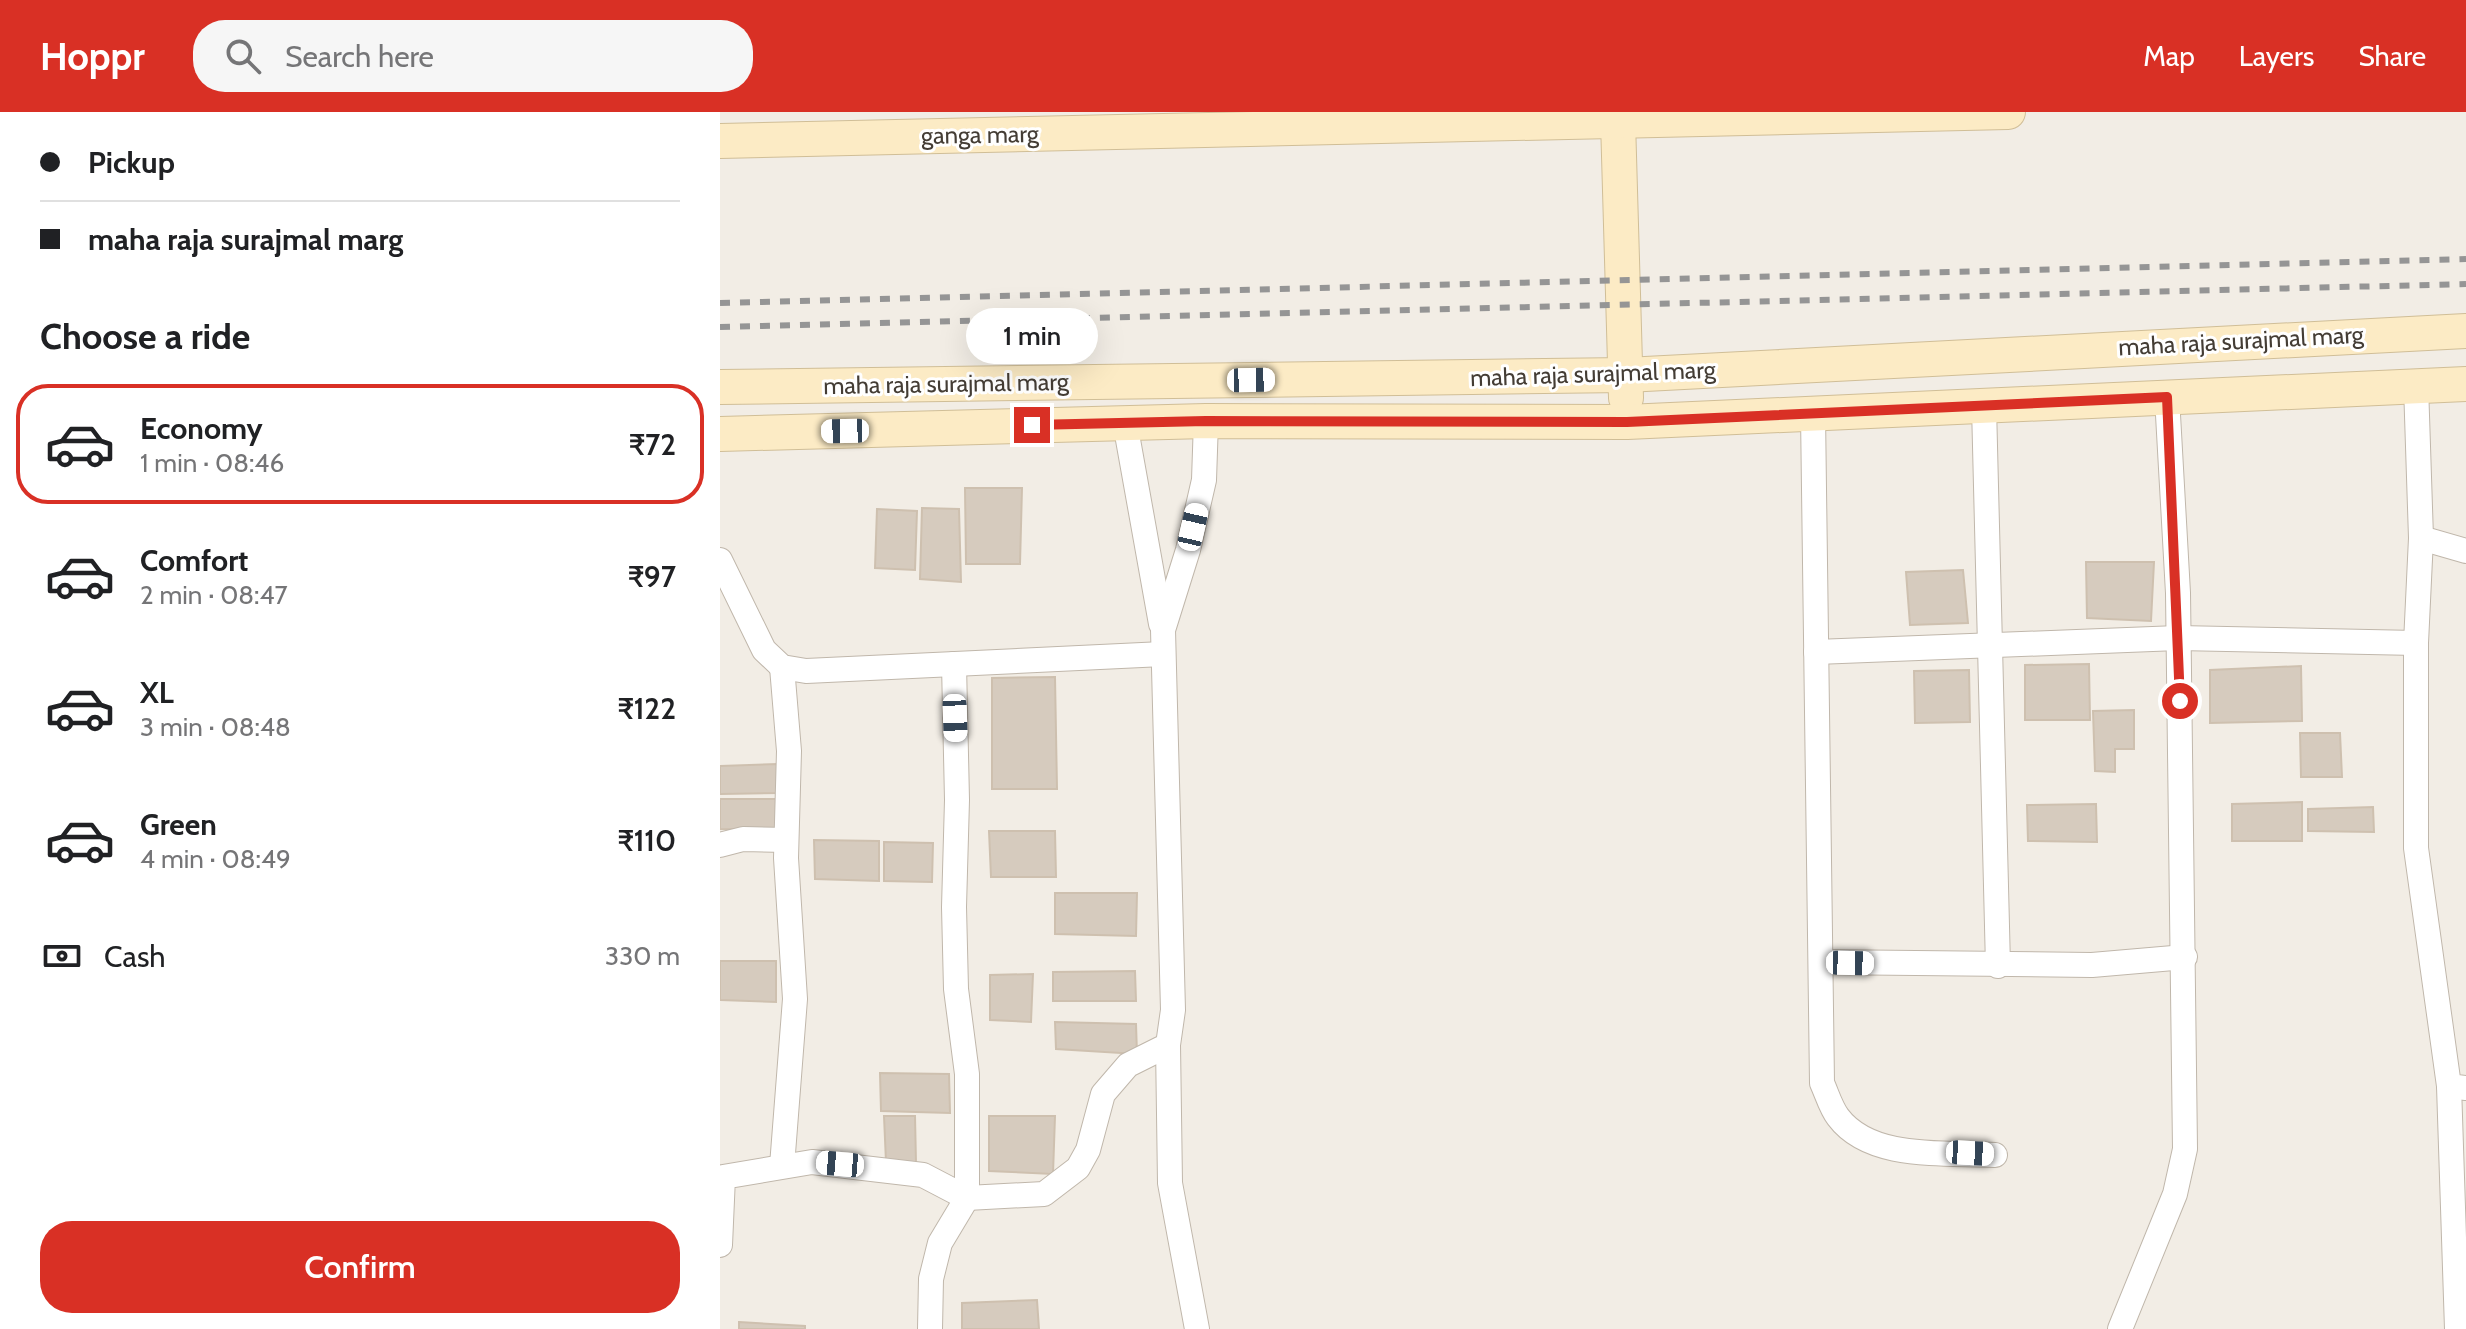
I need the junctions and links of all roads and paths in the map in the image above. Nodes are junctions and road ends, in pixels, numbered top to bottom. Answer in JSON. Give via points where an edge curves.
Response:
{"nodes":[{"id":1,"x":2008,"y":112,"type":"edge"},
{"id":2,"x":1618,"y":121,"type":"junction"},
{"id":3,"x":793,"y":126,"type":"edge"},
{"id":4,"x":720,"y":141,"type":"edge"},
{"id":5,"x":2466,"y":331,"type":"edge"},
{"id":6,"x":2413,"y":332,"type":"junction"},
{"id":7,"x":1626,"y":375,"type":"junction"},
{"id":8,"x":2466,"y":384,"type":"edge"},
{"id":9,"x":2416,"y":385,"type":"junction"},
{"id":10,"x":720,"y":387,"type":"edge"},
{"id":11,"x":2167,"y":397,"type":"junction"},
{"id":12,"x":1984,"y":406,"type":"junction"},
{"id":13,"x":1813,"y":414,"type":"junction"},
{"id":14,"x":1206,"y":421,"type":"junction"},
{"id":15,"x":1627,"y":422,"type":"junction"},
{"id":16,"x":1125,"y":423,"type":"junction"},
{"id":17,"x":720,"y":434,"type":"edge"},
{"id":18,"x":2421,"y":538,"type":"junction"},
{"id":19,"x":2466,"y":551,"type":"edge"},
{"id":20,"x":720,"y":560,"type":"edge"},
{"id":21,"x":1163,"y":630,"type":"junction"},
{"id":22,"x":2178,"y":638,"type":"junction"},
{"id":23,"x":2416,"y":643,"type":"junction"},
{"id":24,"x":1990,"y":647,"type":"junction"},
{"id":25,"x":1816,"y":652,"type":"junction"},
{"id":26,"x":1163,"y":654,"type":"junction"},
{"id":27,"x":954,"y":664,"type":"junction"},
{"id":28,"x":782,"y":667,"type":"junction"},
{"id":29,"x":786,"y":840,"type":"junction"},
{"id":30,"x":720,"y":845,"type":"edge"},
{"id":31,"x":2185,"y":957,"type":"junction"},
{"id":32,"x":1821,"y":962,"type":"junction"},
{"id":33,"x":1998,"y":966,"type":"junction"},
{"id":34,"x":1168,"y":1045,"type":"junction"},
{"id":35,"x":2457,"y":1087,"type":"edge"},
{"id":36,"x":1995,"y":1155,"type":"dead end"},
{"id":37,"x":782,"y":1166,"type":"junction"},
{"id":38,"x":721,"y":1177,"type":"edge"},
{"id":39,"x":967,"y":1198,"type":"junction"},
{"id":40,"x":720,"y":1245,"type":"edge"},
{"id":41,"x":930,"y":1329,"type":"edge"},
{"id":42,"x":1197,"y":1329,"type":"edge"},
{"id":43,"x":2120,"y":1329,"type":"edge"},
{"id":44,"x":2457,"y":1329,"type":"edge"}],
"edges":[{"from":1,"to":2,"type":"street","name":"ganga marg"},
{"from":2,"to":3,"type":"street","name":"ganga marg"},
{"from":2,"to":7,"type":"street"},
{"from":3,"to":4,"type":"street","name":"ganga marg"},
{"from":5,"to":6,"type":"street","name":"maha raja surajmal marg"},
{"from":6,"to":7,"type":"street","name":"maha raja surajmal marg"},
{"from":6,"to":9,"type":"street"},
{"from":7,"to":10,"type":"street","name":"maha raja surajmal marg"},
{"from":7,"to":15,"type":"street"},
{"from":8,"to":9,"type":"street","name":"maha raja surajmal marg"},
{"from":9,"to":11,"type":"street","name":"maha raja surajmal marg"},
{"from":9,"to":18,"type":"street"},
{"from":11,"to":12,"type":"street","name":"maha raja surajmal marg"},
{"from":11,"to":22,"type":"street"},
{"from":12,"to":13,"type":"street","name":"maha raja surajmal marg"},
{"from":12,"to":24,"type":"street"},
{"from":13,"to":15,"type":"street","name":"maha raja surajmal marg"},
{"from":13,"to":25,"type":"street"},
{"from":14,"to":15,"type":"street","name":"maha raja surajmal marg"},
{"from":14,"to":16,"type":"street","name":"maha raja surajmal marg"},
{"from":14,"to":21,"type":"street","via":[[1204,480]]},
{"from":16,"to":17,"type":"street","name":"maha raja surajmal marg"},
{"from":16,"to":21,"type":"street"},
{"from":18,"to":19,"type":"street"},
{"from":18,"to":23,"type":"street"},
{"from":20,"to":28,"type":"street","via":[[764,650]]},
{"from":21,"to":26,"type":"street"},
{"from":22,"to":23,"type":"street"},
{"from":22,"to":24,"type":"street"},
{"from":22,"to":31,"type":"street"},
{"from":23,"to":35,"type":"street","via":[[2416,848]]},
{"from":24,"to":25,"type":"street"},
{"from":24,"to":33,"type":"street"},
{"from":25,"to":32,"type":"street"},
{"from":26,"to":27,"type":"street"},
{"from":26,"to":34,"type":"street","via":[[1173,1010]]},
{"from":27,"to":28,"type":"street","via":[[806,671]]},
{"from":27,"to":39,"type":"street","via":[[954,907],[956,989],[967,1074]]},
{"from":28,"to":29,"type":"street","via":[[789,751]]},
{"from":29,"to":30,"type":"street","via":[[743,839]]},
{"from":29,"to":37,"type":"street","via":[[795,999]]},
{"from":31,"to":33,"type":"street"},
{"from":31,"to":43,"type":"street","via":[[2185,1149],[2175,1194]]},
{"from":32,"to":33,"type":"street"},
{"from":32,"to":36,"type":"street","via":[[1822,1083],[1837,1117],[1863,1139],[1895,1149]]},
{"from":34,"to":39,"type":"street","via":[[1128,1065],[1103,1094],[1078,1168],[1044,1194]]},
{"from":34,"to":42,"type":"street","via":[[1170,1183]]},
{"from":35,"to":44,"type":"street"},
{"from":37,"to":38,"type":"street"},
{"from":37,"to":39,"type":"street","via":[[812,1162],[923,1175]]},
{"from":38,"to":40,"type":"street"},
{"from":39,"to":41,"type":"street","via":[[940,1243],[931,1279]]}]}
